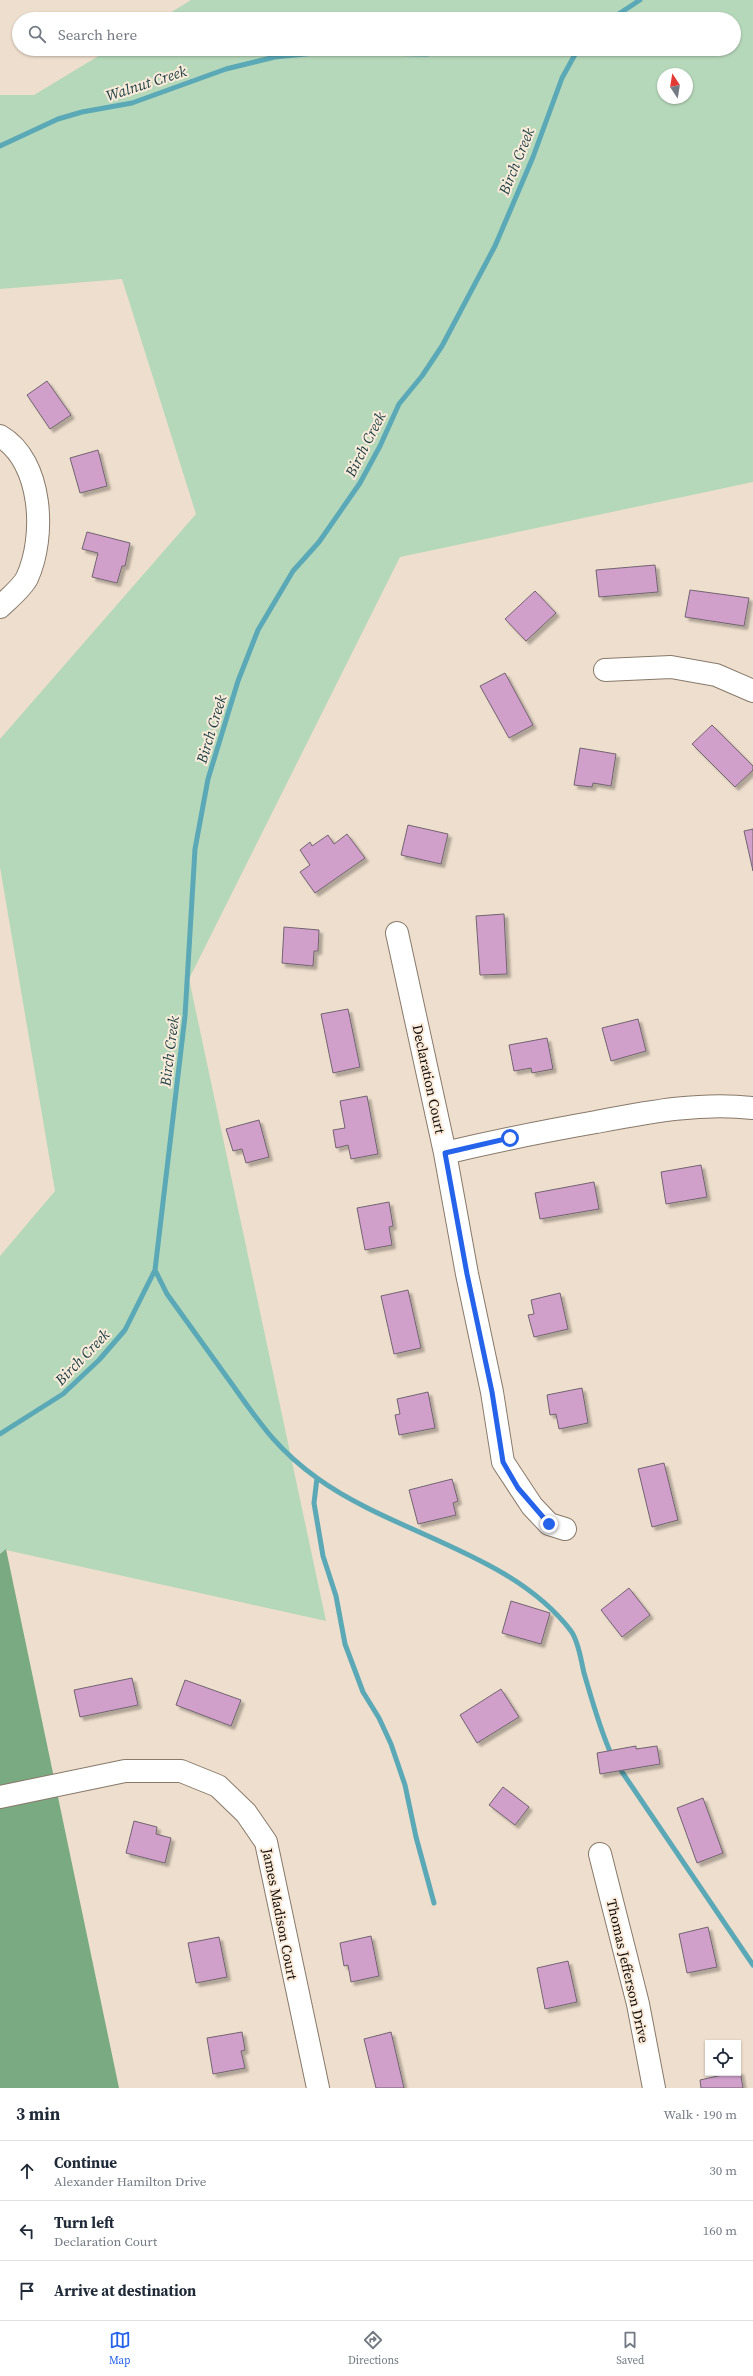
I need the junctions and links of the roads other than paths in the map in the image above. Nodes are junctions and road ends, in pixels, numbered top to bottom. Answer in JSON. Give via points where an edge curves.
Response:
{"nodes":[{"id":1,"x":0,"y":436,"type":"edge"},
{"id":2,"x":0,"y":607,"type":"edge"},
{"id":3,"x":605,"y":670,"type":"dead end"},
{"id":4,"x":753,"y":691,"type":"edge"},
{"id":5,"x":397,"y":933,"type":"dead end"},
{"id":6,"x":753,"y":1108,"type":"edge"},
{"id":7,"x":445,"y":1153,"type":"junction"},
{"id":8,"x":565,"y":1529,"type":"dead end"},
{"id":9,"x":0,"y":1797,"type":"edge"},
{"id":10,"x":600,"y":1854,"type":"dead end"},
{"id":11,"x":318,"y":2088,"type":"edge"},
{"id":12,"x":654,"y":2088,"type":"edge"}],
"edges":[{"from":1,"to":2,"type":"street","via":[[11,443],[29,472],[39,516],[37,549],[26,580]]},
{"from":3,"to":4,"type":"street","via":[[671,667],[716,675]]},
{"from":5,"to":7,"type":"street","name":"Declaration Court"},
{"from":6,"to":7,"type":"street","via":[[730,1105],[672,1108],[510,1138]]},
{"from":7,"to":8,"type":"street","name":"Declaration Court","via":[[492,1392],[503,1462],[532,1506],[549,1524]]},
{"from":9,"to":11,"type":"street","name":"James Madison Court","via":[[125,1771],[181,1771],[218,1786],[246,1813],[266,1842]]},
{"from":10,"to":12,"type":"street","name":"Thomas Jefferson Drive","via":[[638,2004]]}]}
